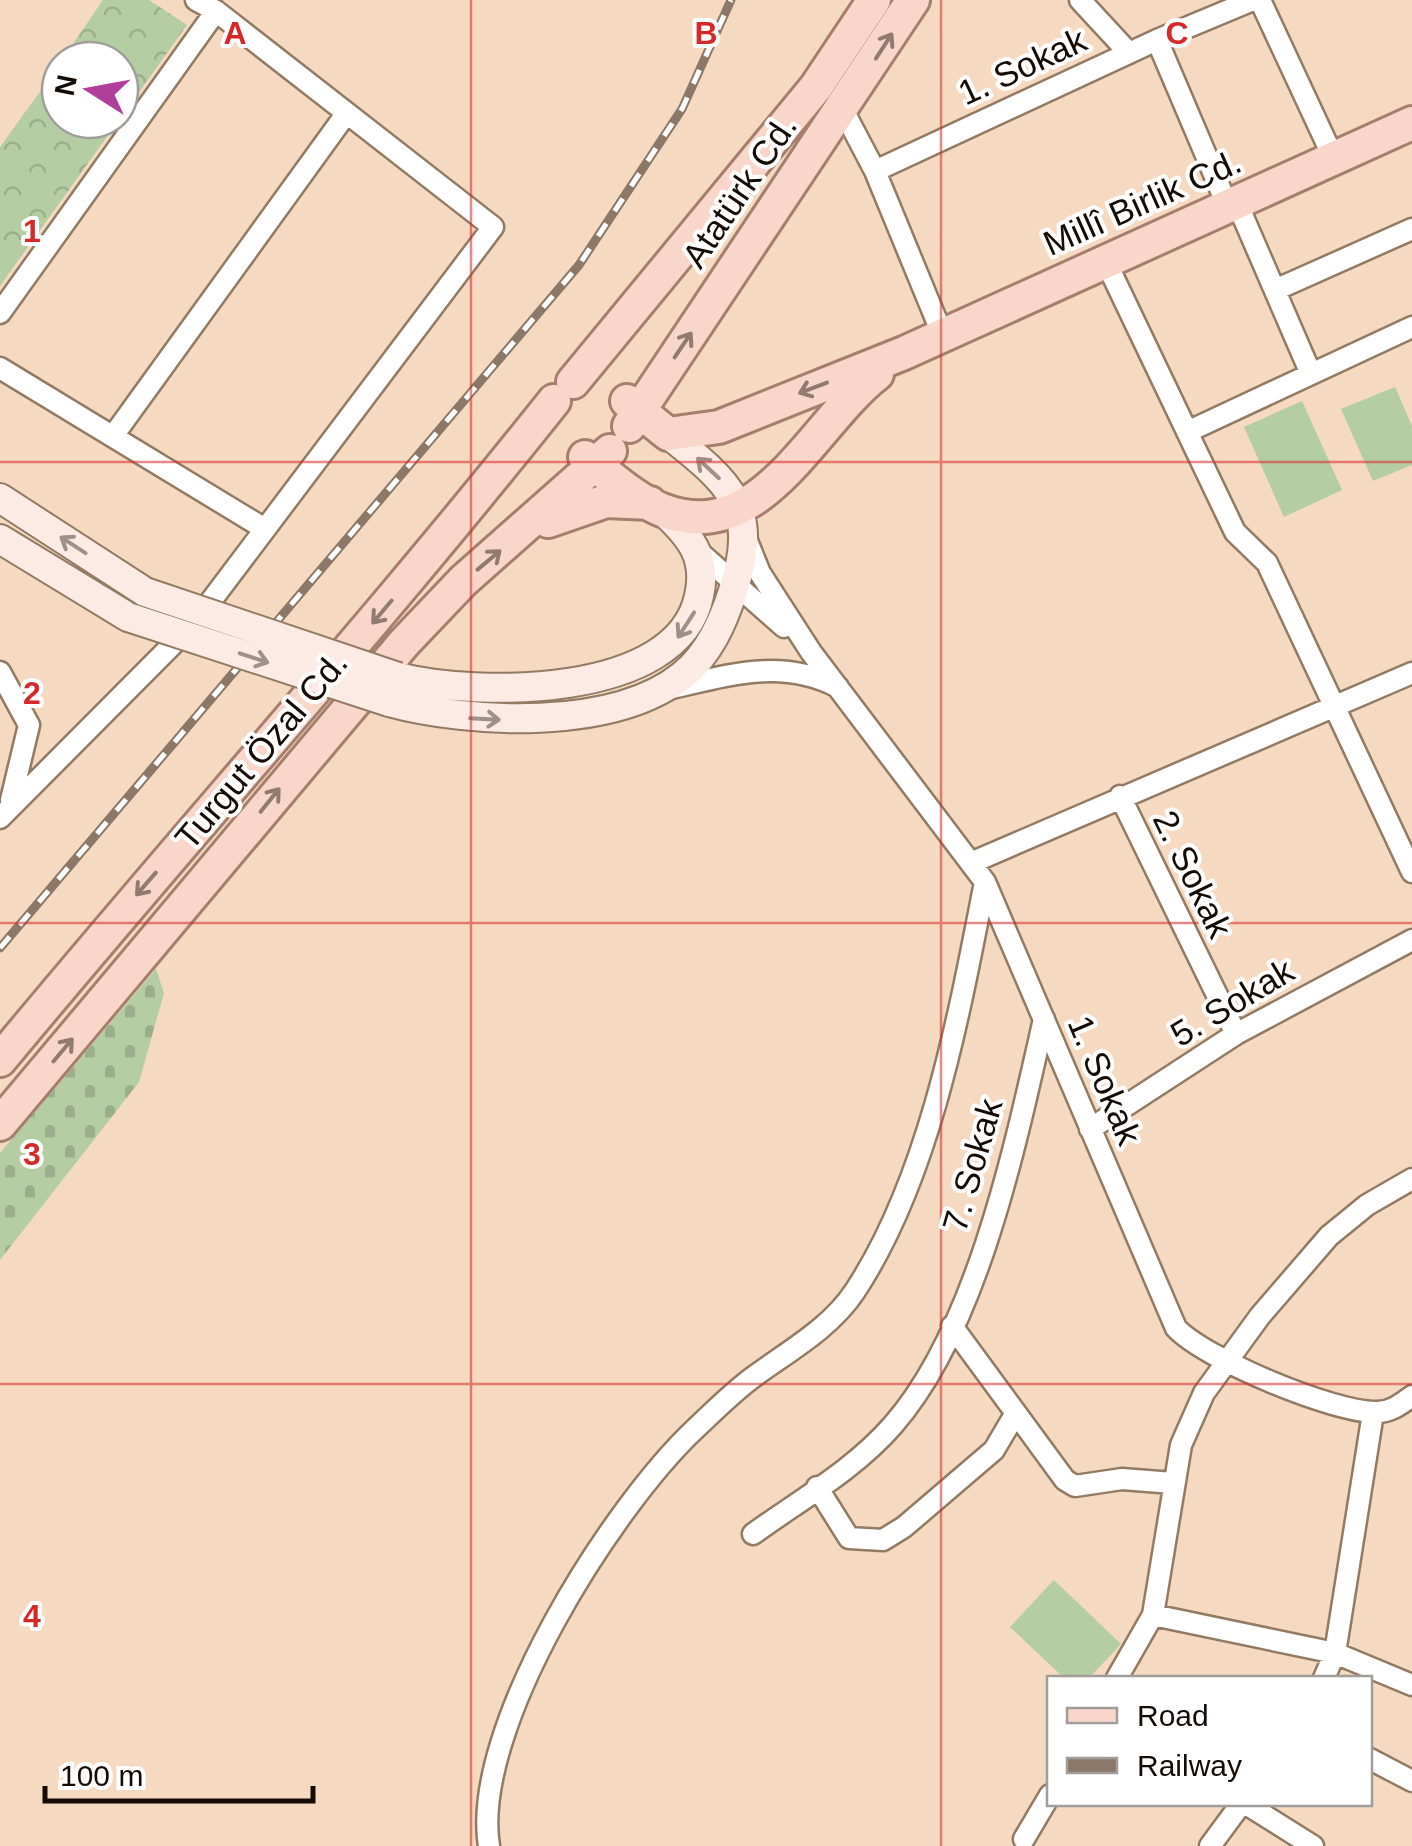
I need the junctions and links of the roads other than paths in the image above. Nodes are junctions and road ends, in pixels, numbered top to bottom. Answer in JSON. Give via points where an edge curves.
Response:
{"nodes":[{"id":1,"x":196,"y":0,"type":"edge"},
{"id":2,"x":874,"y":0,"type":"edge"},
{"id":3,"x":913,"y":0,"type":"edge"},
{"id":4,"x":1080,"y":0,"type":"edge"},
{"id":5,"x":1257,"y":0,"type":"edge"},
{"id":6,"x":216,"y":11,"type":"junction"},
{"id":7,"x":1157,"y":40,"type":"junction"},
{"id":8,"x":1129,"y":52,"type":"junction"},
{"id":9,"x":843,"y":110,"type":"junction"},
{"id":10,"x":346,"y":114,"type":"junction"},
{"id":11,"x":1412,"y":123,"type":"edge"},
{"id":12,"x":1334,"y":159,"type":"junction"},
{"id":13,"x":875,"y":171,"type":"junction"},
{"id":14,"x":1232,"y":205,"type":"junction"},
{"id":15,"x":1412,"y":229,"type":"edge"},
{"id":16,"x":1106,"y":262,"type":"junction"},
{"id":17,"x":1275,"y":290,"type":"junction"},
{"id":18,"x":0,"y":313,"type":"edge"},
{"id":19,"x":1412,"y":326,"type":"edge"},
{"id":20,"x":943,"y":336,"type":"junction"},
{"id":21,"x":904,"y":353,"type":"junction"},
{"id":22,"x":0,"y":368,"type":"edge"},
{"id":23,"x":1311,"y":374,"type":"junction"},
{"id":24,"x":563,"y":392,"type":"junction"},
{"id":25,"x":1187,"y":432,"type":"junction"},
{"id":26,"x":668,"y":434,"type":"junction"},
{"id":27,"x":614,"y":435,"type":"junction"},
{"id":28,"x":113,"y":436,"type":"junction"},
{"id":29,"x":0,"y":498,"type":"edge"},
{"id":30,"x":657,"y":507,"type":"junction"},
{"id":31,"x":743,"y":521,"type":"junction"},
{"id":32,"x":265,"y":529,"type":"junction"},
{"id":33,"x":521,"y":533,"type":"junction"},
{"id":34,"x":0,"y":539,"type":"edge"},
{"id":35,"x":732,"y":577,"type":"junction"},
{"id":36,"x":0,"y":672,"type":"edge"},
{"id":37,"x":1412,"y":672,"type":"edge"},
{"id":38,"x":840,"y":688,"type":"junction"},
{"id":39,"x":394,"y":689,"type":"junction"},
{"id":40,"x":655,"y":692,"type":"junction"},
{"id":41,"x":1335,"y":704,"type":"junction"},
{"id":42,"x":1120,"y":796,"type":"junction"},
{"id":43,"x":3,"y":809,"type":"edge"},
{"id":44,"x":973,"y":862,"type":"junction"},
{"id":45,"x":1412,"y":872,"type":"edge"},
{"id":46,"x":986,"y":882,"type":"junction"},
{"id":47,"x":1412,"y":940,"type":"edge"},
{"id":48,"x":1044,"y":1018,"type":"junction"},
{"id":49,"x":1236,"y":1034,"type":"junction"},
{"id":50,"x":0,"y":1060,"type":"edge"},
{"id":51,"x":0,"y":1124,"type":"edge"},
{"id":52,"x":1090,"y":1129,"type":"junction"},
{"id":53,"x":1412,"y":1179,"type":"edge"},
{"id":54,"x":952,"y":1326,"type":"junction"},
{"id":55,"x":1225,"y":1362,"type":"junction"},
{"id":56,"x":1412,"y":1396,"type":"edge"},
{"id":57,"x":1372,"y":1413,"type":"junction"},
{"id":58,"x":1014,"y":1416,"type":"junction"},
{"id":59,"x":1173,"y":1483,"type":"junction"},
{"id":60,"x":818,"y":1488,"type":"junction"},
{"id":61,"x":754,"y":1534,"type":"dead end"},
{"id":62,"x":1153,"y":1615,"type":"junction"},
{"id":63,"x":1335,"y":1653,"type":"junction"},
{"id":64,"x":1117,"y":1676,"type":"edge"},
{"id":65,"x":1325,"y":1676,"type":"edge"},
{"id":66,"x":1412,"y":1685,"type":"edge"},
{"id":67,"x":1372,"y":1761,"type":"edge"},
{"id":68,"x":1412,"y":1781,"type":"edge"},
{"id":69,"x":1047,"y":1800,"type":"edge"},
{"id":70,"x":1241,"y":1806,"type":"edge"},
{"id":71,"x":1246,"y":1806,"type":"edge"},
{"id":72,"x":1024,"y":1839,"type":"dead end"},
{"id":73,"x":489,"y":1846,"type":"edge"},
{"id":74,"x":1210,"y":1846,"type":"edge"},
{"id":75,"x":1313,"y":1846,"type":"edge"}],
"edges":[{"from":1,"to":6,"type":"street"},
{"from":2,"to":24,"type":"main road","name":"Atatürk Cd.","via":[[816,87]]},
{"from":9,"to":3,"type":"main road","name":"Atatürk Cd.","one_way":true},
{"from":4,"to":8,"type":"street"},
{"from":5,"to":7,"type":"street","name":"1. Sokak"},
{"from":5,"to":12,"type":"street"},
{"from":6,"to":10,"type":"street"},
{"from":6,"to":18,"type":"street"},
{"from":7,"to":8,"type":"street","name":"1. Sokak"},
{"from":7,"to":14,"type":"street"},
{"from":8,"to":13,"type":"street","name":"1. Sokak"},
{"from":9,"to":13,"type":"street"},
{"from":27,"to":9,"type":"main road","name":"Atatürk Cd.","one_way":true},
{"from":10,"to":28,"type":"street"},
{"from":10,"to":32,"type":"street","via":[[493,227]]},
{"from":11,"to":12,"type":"main road","name":"Millî Birlik Cd."},
{"from":12,"to":14,"type":"main road","name":"Millî Birlik Cd."},
{"from":13,"to":20,"type":"street"},
{"from":14,"to":16,"type":"main road","name":"Millî Birlik Cd."},
{"from":14,"to":17,"type":"street"},
{"from":15,"to":17,"type":"street"},
{"from":16,"to":20,"type":"main road","name":"Millî Birlik Cd."},
{"from":16,"to":25,"type":"street"},
{"from":17,"to":23,"type":"street"},
{"from":19,"to":23,"type":"street"},
{"from":20,"to":21,"type":"main road","name":"Millî Birlik Cd."},
{"from":21,"to":26,"type":"main road","name":"Millî Birlik Cd.","one_way":true,"via":[[719,427]]},
{"from":21,"to":31,"type":"main road","name":"Millî Birlik Cd.","via":[[856,390]]},
{"from":22,"to":28,"type":"street"},
{"from":23,"to":25,"type":"street"},
{"from":24,"to":27,"type":"main road","via":[[598,378],[620,391]]},
{"from":24,"to":27,"type":"main road","via":[[550,415],[566,449]]},
{"from":24,"to":50,"type":"main road","name":"Turgut Özal Cd.","one_way":true},
{"from":25,"to":41,"type":"street","via":[[1235,532],[1267,563]]},
{"from":26,"to":27,"type":"main road"},
{"from":31,"to":26,"type":"main road","one_way":true,"via":[[714,473]]},
{"from":27,"to":30,"type":"main road"},
{"from":27,"to":33,"type":"main road","name":"Turgut Özal Cd."},
{"from":28,"to":32,"type":"street"},
{"from":39,"to":29,"type":"main road","one_way":true,"bridge":true,"via":[[145,592]]},
{"from":30,"to":31,"type":"main road"},
{"from":30,"to":33,"type":"main road","via":[[621,500],[591,504]]},
{"from":30,"to":35,"type":"main road"},
{"from":31,"to":35,"type":"main road"},
{"from":32,"to":43,"type":"street","via":[[195,622]]},
{"from":51,"to":33,"type":"main road","name":"Turgut Özal Cd.","one_way":true,"via":[[404,642]]},
{"from":34,"to":39,"type":"main road","one_way":true,"bridge":true,"via":[[128,617]]},
{"from":35,"to":38,"type":"street","name":"1. Sokak","via":[[812,652]]},
{"from":35,"to":39,"type":"main road","one_way":true,"via":[[673,643],[644,660],[509,690]]},
{"from":35,"to":40,"type":"main road","via":[[707,650]]},
{"from":36,"to":43,"type":"street","via":[[29,725],[24,763]]},
{"from":37,"to":41,"type":"street"},
{"from":38,"to":40,"type":"street","via":[[772,669]]},
{"from":38,"to":44,"type":"street","name":"1. Sokak"},
{"from":39,"to":40,"type":"main road","one_way":true,"via":[[448,716],[500,720],[567,714]]},
{"from":41,"to":42,"type":"street"},
{"from":41,"to":45,"type":"street"},
{"from":42,"to":44,"type":"street"},
{"from":42,"to":49,"type":"street","name":"2. Sokak"},
{"from":44,"to":46,"type":"street","name":"1. Sokak"},
{"from":46,"to":48,"type":"street","name":"1. Sokak"},
{"from":46,"to":73,"type":"street","via":[[950,1046],[878,1254],[841,1308],[692,1432],[612,1527],[564,1600],[495,1766]]},
{"from":47,"to":49,"type":"street","name":"5. Sokak"},
{"from":48,"to":52,"type":"street","name":"1. Sokak"},
{"from":48,"to":54,"type":"street","name":"7. Sokak","via":[[1006,1188]]},
{"from":49,"to":52,"type":"street","name":"5. Sokak"},
{"from":52,"to":55,"type":"street","name":"1. Sokak","via":[[1176,1328]]},
{"from":53,"to":55,"type":"street","via":[[1329,1236]]},
{"from":54,"to":58,"type":"street"},
{"from":54,"to":60,"type":"street","name":"7. Sokak","via":[[892,1426]]},
{"from":55,"to":57,"type":"street","name":"1. Sokak"},
{"from":55,"to":59,"type":"street","via":[[1187,1426]]},
{"from":56,"to":57,"type":"street","via":[[1392,1410]]},
{"from":57,"to":63,"type":"street"},
{"from":58,"to":59,"type":"street","via":[[1075,1486],[1122,1479]]},
{"from":58,"to":60,"type":"street","via":[[994,1450],[883,1540],[849,1538]]},
{"from":59,"to":62,"type":"street"},
{"from":60,"to":61,"type":"street","name":"7. Sokak"},
{"from":62,"to":63,"type":"street"},
{"from":62,"to":64,"type":"street"},
{"from":63,"to":65,"type":"street"},
{"from":63,"to":66,"type":"street"},
{"from":67,"to":68,"type":"street"},
{"from":69,"to":72,"type":"street"},
{"from":70,"to":74,"type":"street"},
{"from":71,"to":75,"type":"street"}]}
